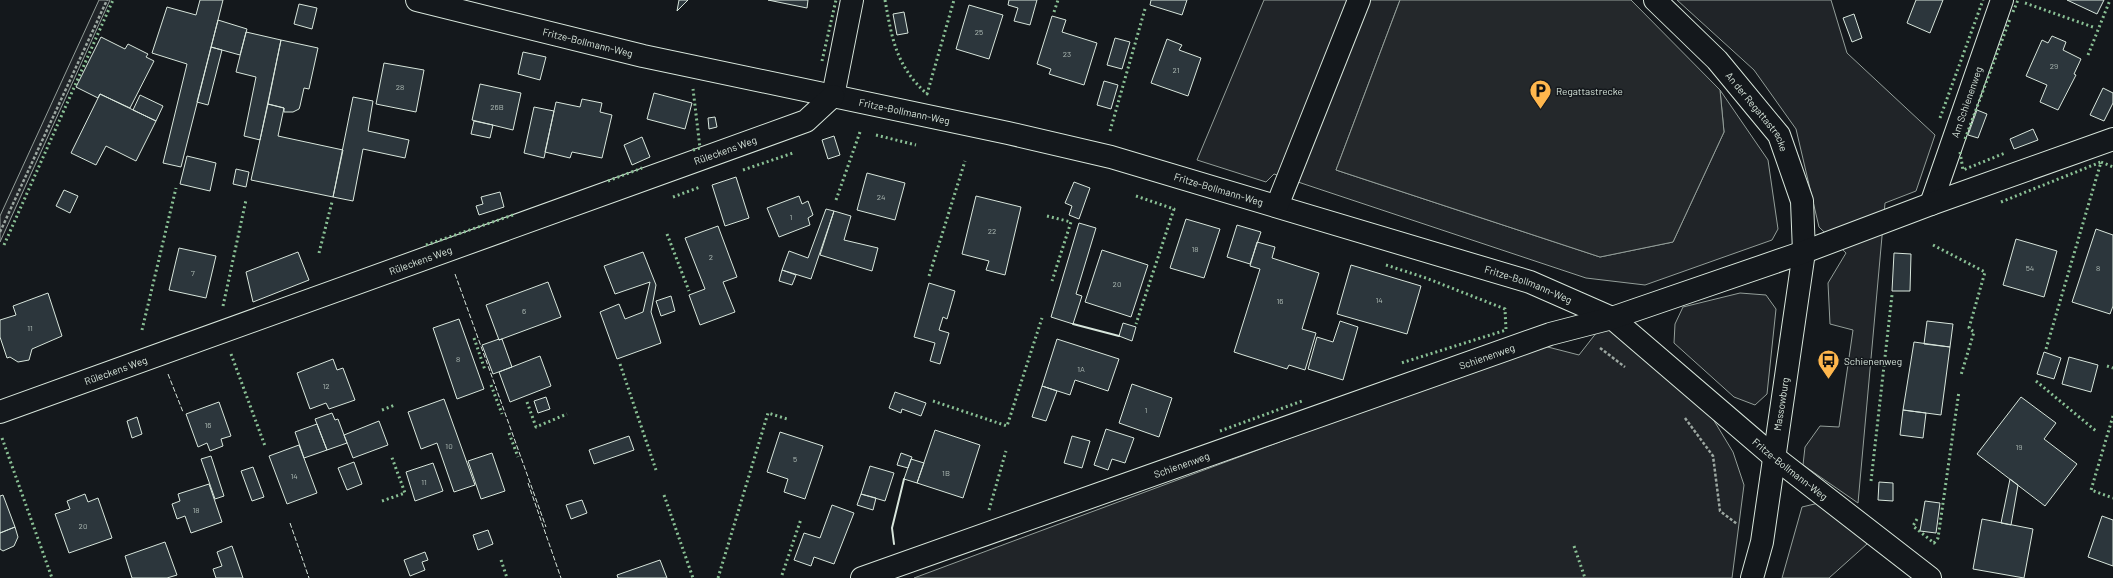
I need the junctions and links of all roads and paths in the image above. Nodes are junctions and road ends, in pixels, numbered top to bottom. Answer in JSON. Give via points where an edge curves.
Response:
{"nodes":[{"id":1,"x":107,"y":0,"type":"edge"},
{"id":2,"x":417,"y":0,"type":"edge"},
{"id":3,"x":852,"y":0,"type":"edge"},
{"id":4,"x":1359,"y":0,"type":"edge"},
{"id":5,"x":1655,"y":0,"type":"edge"},
{"id":6,"x":2002,"y":0,"type":"edge"},
{"id":7,"x":833,"y":96,"type":"junction"},
{"id":8,"x":2113,"y":139,"type":"edge"},
{"id":9,"x":1930,"y":204,"type":"junction"},
{"id":10,"x":1277,"y":206,"type":"junction"},
{"id":11,"x":0,"y":232,"type":"edge"},
{"id":12,"x":1804,"y":252,"type":"junction"},
{"id":13,"x":1612,"y":318,"type":"junction"},
{"id":14,"x":1572,"y":328,"type":"junction"},
{"id":15,"x":1629,"y":370,"type":"dead end"},
{"id":16,"x":0,"y":412,"type":"edge"},
{"id":17,"x":1682,"y":414,"type":"dead end"},
{"id":18,"x":1774,"y":456,"type":"junction"},
{"id":19,"x":1762,"y":542,"type":"junction"},
{"id":20,"x":862,"y":578,"type":"edge"},
{"id":21,"x":1752,"y":578,"type":"edge"},
{"id":22,"x":1930,"y":578,"type":"edge"}],
"edges":[{"from":1,"to":11,"type":"path"},
{"from":2,"to":7,"type":"street","name":"Fritze-Bollmann-Weg","via":[[644,56]]},
{"from":3,"to":7,"type":"street"},
{"from":4,"to":10,"type":"street"},
{"from":5,"to":12,"type":"street","name":"An der Regattastrecke","via":[[1717,60],[1779,135],[1802,201]]},
{"from":6,"to":9,"type":"street","name":"Am Schienenweg"},
{"from":7,"to":10,"type":"street","name":"Fritze-Bollmann-Weg","via":[[1111,157]]},
{"from":7,"to":16,"type":"street","name":"Rüleckens Weg","via":[[806,121]]},
{"from":8,"to":9,"type":"street","name":"Schienenweg"},
{"from":9,"to":12,"type":"street","name":"Schienenweg"},
{"from":10,"to":13,"type":"street","name":"Fritze-Bollmann-Weg","via":[[1530,282]]},
{"from":12,"to":13,"type":"street","name":"Schienenweg"},
{"from":12,"to":18,"type":"street","name":"Massowburg"},
{"from":13,"to":14,"type":"street","name":"Schienenweg"},
{"from":13,"to":18,"type":"street","name":"Fritze-Bollmann-Weg"},
{"from":14,"to":15,"type":"path"},
{"from":14,"to":20,"type":"street","name":"Schienenweg"},
{"from":17,"to":19,"type":"path","via":[[1713,456],[1720,511]]},
{"from":18,"to":19,"type":"street","name":"Massowburg"},
{"from":18,"to":22,"type":"street","name":"Fritze-Bollmann-Weg"},
{"from":19,"to":21,"type":"street","name":"Massowburg"}]}
